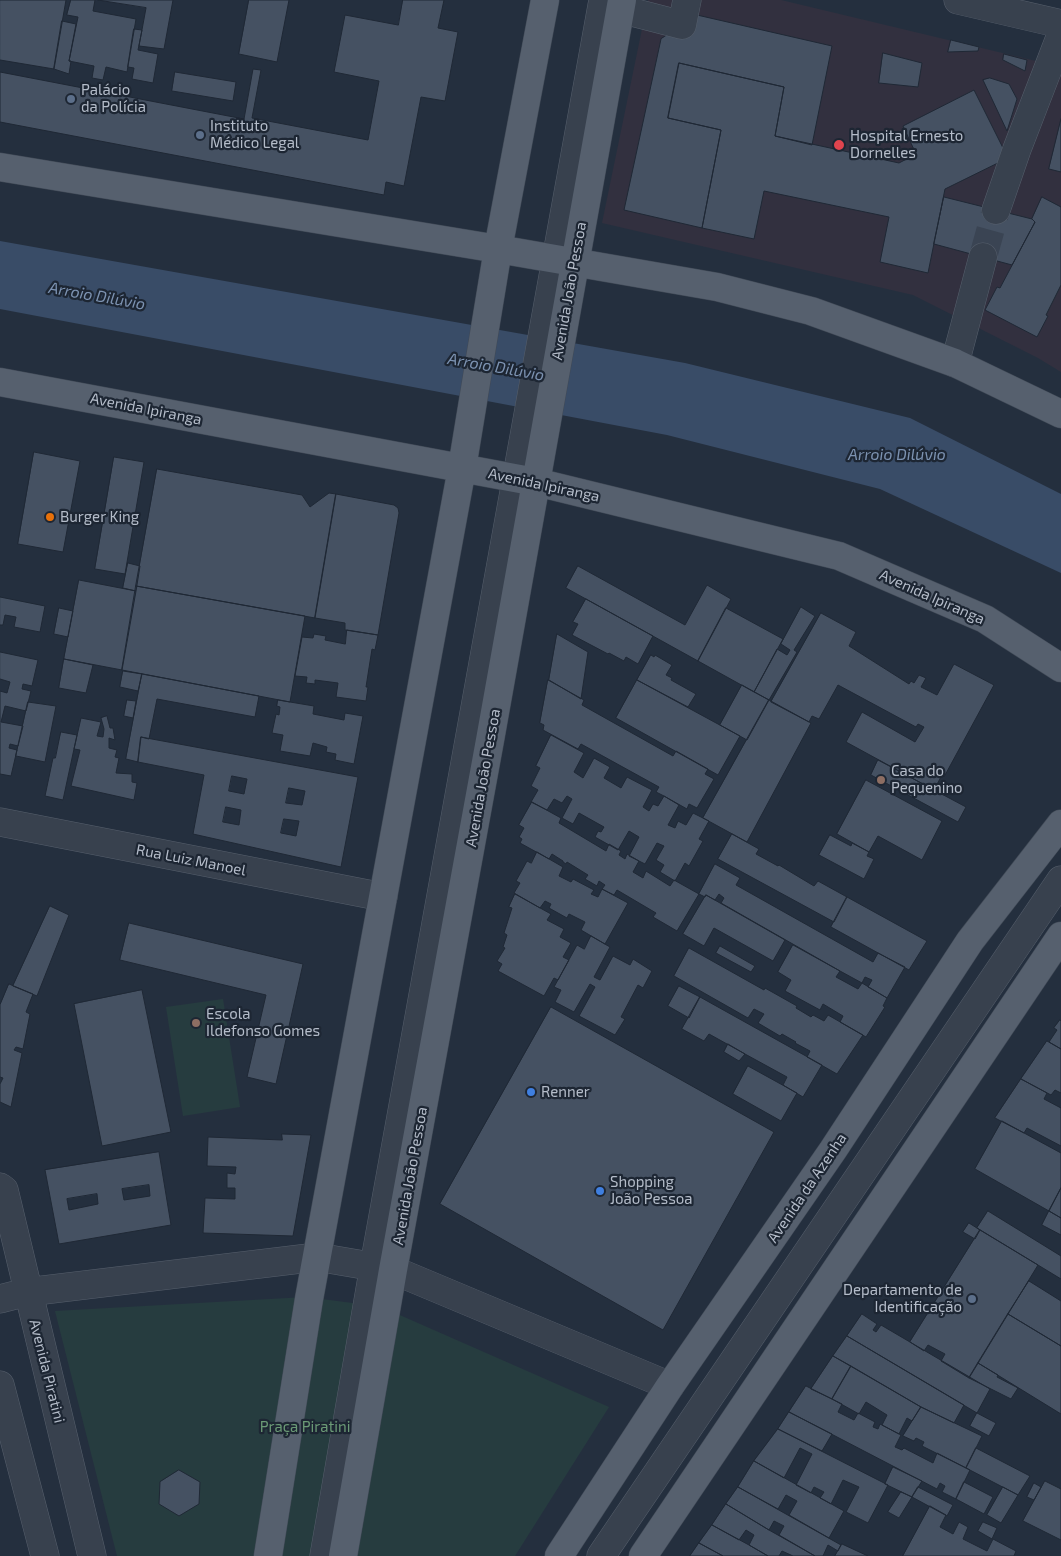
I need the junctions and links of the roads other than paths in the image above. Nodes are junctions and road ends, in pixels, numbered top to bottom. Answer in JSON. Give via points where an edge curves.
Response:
{"nodes":[{"id":1,"x":545,"y":0,"type":"edge"},
{"id":2,"x":687,"y":0,"type":"edge"},
{"id":3,"x":958,"y":0,"type":"edge"},
{"id":4,"x":615,"y":3,"type":"edge"},
{"id":5,"x":1061,"y":24,"type":"edge"},
{"id":6,"x":1061,"y":35,"type":"edge"},
{"id":7,"x":0,"y":167,"type":"edge"},
{"id":8,"x":996,"y":210,"type":"tunnel mouth"},
{"id":9,"x":498,"y":249,"type":"junction"},
{"id":10,"x":983,"y":257,"type":"tunnel mouth"},
{"id":11,"x":565,"y":260,"type":"junction"},
{"id":12,"x":955,"y":363,"type":"junction"},
{"id":13,"x":0,"y":382,"type":"edge"},
{"id":14,"x":1061,"y":414,"type":"edge"},
{"id":15,"x":462,"y":468,"type":"junction"},
{"id":16,"x":527,"y":480,"type":"junction"},
{"id":17,"x":1061,"y":668,"type":"edge"},
{"id":18,"x":0,"y":822,"type":"edge"},
{"id":19,"x":1061,"y":824,"type":"edge"},
{"id":20,"x":1061,"y":880,"type":"edge"},
{"id":21,"x":383,"y":897,"type":"junction"},
{"id":22,"x":1061,"y":936,"type":"edge"},
{"id":23,"x":0,"y":1187,"type":"edge"},
{"id":24,"x":317,"y":1257,"type":"junction"},
{"id":25,"x":383,"y":1268,"type":"junction"},
{"id":26,"x":27,"y":1292,"type":"junction"},
{"id":27,"x":0,"y":1299,"type":"edge"},
{"id":28,"x":0,"y":1385,"type":"edge"},
{"id":29,"x":670,"y":1386,"type":"junction"},
{"id":30,"x":45,"y":1556,"type":"edge"},
{"id":31,"x":92,"y":1556,"type":"edge"},
{"id":32,"x":268,"y":1556,"type":"edge"},
{"id":33,"x":324,"y":1556,"type":"edge"},
{"id":34,"x":343,"y":1556,"type":"edge"},
{"id":35,"x":559,"y":1556,"type":"edge"},
{"id":36,"x":601,"y":1556,"type":"edge"},
{"id":37,"x":643,"y":1556,"type":"edge"}],
"edges":[{"from":1,"to":9,"type":"main road"},
{"from":2,"to":4,"type":"street","via":[[682,25]]},
{"from":3,"to":5,"type":"street"},
{"from":4,"to":11,"type":"main road","name":"Avenida João Pessoa"},
{"from":6,"to":8,"type":"street"},
{"from":7,"to":9,"type":"main road"},
{"from":9,"to":11,"type":"main road"},
{"from":9,"to":15,"type":"main road"},
{"from":10,"to":12,"type":"street"},
{"from":11,"to":12,"type":"main road","via":[[717,287],[811,311]]},
{"from":11,"to":16,"type":"main road","name":"Avenida João Pessoa"},
{"from":12,"to":14,"type":"main road"},
{"from":13,"to":15,"type":"main road","name":"Avenida Ipiranga"},
{"from":15,"to":16,"type":"main road","name":"Avenida Ipiranga"},
{"from":15,"to":21,"type":"main road"},
{"from":16,"to":17,"type":"main road","name":"Avenida Ipiranga","via":[[839,556],[985,619]]},
{"from":16,"to":25,"type":"main road","name":"Avenida João Pessoa"},
{"from":18,"to":21,"type":"street","name":"Rua Luiz Manoel"},
{"from":19,"to":29,"type":"main road","name":"Avenida da Azenha","via":[[970,941],[833,1150]]},
{"from":20,"to":36,"type":"street"},
{"from":21,"to":24,"type":"main road"},
{"from":22,"to":37,"type":"main road"},
{"from":23,"to":26,"type":"street","name":"Avenida Piratini","via":[[4,1190]]},
{"from":24,"to":25,"type":"street"},
{"from":24,"to":26,"type":"street"},
{"from":24,"to":32,"type":"main road"},
{"from":25,"to":29,"type":"street"},
{"from":25,"to":33,"type":"street"},
{"from":25,"to":34,"type":"main road","name":"Avenida João Pessoa"},
{"from":26,"to":27,"type":"street"},
{"from":26,"to":31,"type":"street","name":"Avenida Piratini"},
{"from":28,"to":30,"type":"street"},
{"from":29,"to":35,"type":"main road","name":"Avenida da Azenha"}]}
